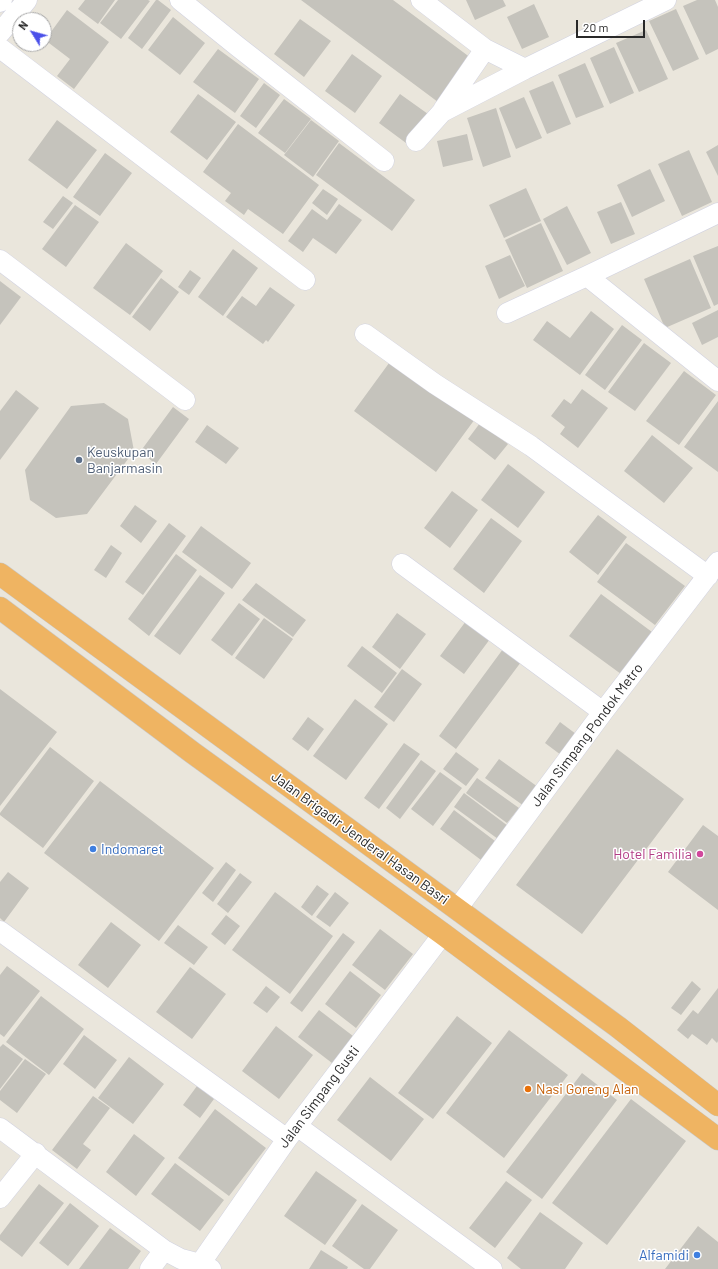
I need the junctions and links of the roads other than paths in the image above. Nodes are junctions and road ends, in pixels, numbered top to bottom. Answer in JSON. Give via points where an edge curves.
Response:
{"nodes":[{"id":1,"x":27,"y":0,"type":"edge"},
{"id":2,"x":180,"y":0,"type":"edge"},
{"id":3,"x":421,"y":0,"type":"edge"},
{"id":4,"x":666,"y":0,"type":"edge"},
{"id":5,"x":0,"y":33,"type":"edge"},
{"id":6,"x":0,"y":48,"type":"edge"},
{"id":7,"x":485,"y":49,"type":"junction"},
{"id":8,"x":525,"y":69,"type":"junction"},
{"id":9,"x":442,"y":112,"type":"junction"},
{"id":10,"x":416,"y":141,"type":"dead end"},
{"id":11,"x":384,"y":161,"type":"dead end"},
{"id":12,"x":718,"y":213,"type":"edge"},
{"id":13,"x":0,"y":260,"type":"edge"},
{"id":14,"x":587,"y":276,"type":"junction"},
{"id":15,"x":305,"y":280,"type":"dead end"},
{"id":16,"x":507,"y":313,"type":"dead end"},
{"id":17,"x":365,"y":334,"type":"dead end"},
{"id":18,"x":718,"y":381,"type":"edge"},
{"id":19,"x":185,"y":400,"type":"dead end"},
{"id":20,"x":402,"y":564,"type":"dead end"},
{"id":21,"x":713,"y":569,"type":"edge"},
{"id":22,"x":0,"y":574,"type":"edge"},
{"id":23,"x":0,"y":608,"type":"edge"},
{"id":24,"x":603,"y":712,"type":"junction"},
{"id":25,"x":209,"y":728,"type":"junction"},
{"id":26,"x":193,"y":753,"type":"junction"},
{"id":27,"x":457,"y":909,"type":"junction"},
{"id":28,"x":0,"y":931,"type":"edge"},
{"id":29,"x":443,"y":934,"type":"junction"},
{"id":30,"x":618,"y":1027,"type":"junction"},
{"id":31,"x":601,"y":1052,"type":"junction"},
{"id":32,"x":718,"y":1105,"type":"edge"},
{"id":33,"x":0,"y":1128,"type":"edge"},
{"id":34,"x":292,"y":1133,"type":"junction"},
{"id":35,"x":718,"y":1139,"type":"edge"},
{"id":36,"x":36,"y":1154,"type":"junction"},
{"id":37,"x":0,"y":1198,"type":"edge"},
{"id":38,"x":164,"y":1250,"type":"junction"},
{"id":39,"x":206,"y":1266,"type":"edge"},
{"id":40,"x":150,"y":1269,"type":"edge"},
{"id":41,"x":492,"y":1269,"type":"edge"}],
"edges":[{"from":1,"to":5,"type":"street"},
{"from":2,"to":11,"type":"street"},
{"from":3,"to":7,"type":"street"},
{"from":4,"to":8,"type":"street"},
{"from":6,"to":15,"type":"street"},
{"from":7,"to":8,"type":"street"},
{"from":7,"to":9,"type":"street"},
{"from":8,"to":9,"type":"street"},
{"from":9,"to":10,"type":"street"},
{"from":12,"to":14,"type":"street"},
{"from":13,"to":19,"type":"street"},
{"from":14,"to":16,"type":"street"},
{"from":14,"to":18,"type":"street"},
{"from":17,"to":21,"type":"street"},
{"from":20,"to":24,"type":"street"},
{"from":21,"to":24,"type":"street","name":"Jalan Simpang Pondok Metro"},
{"from":22,"to":25,"type":"highway","name":"Jalan Brigadir Jenderal Hasan Basri"},
{"from":23,"to":26,"type":"highway","name":"Jalan Brigadir Jenderal Hasan Basri"},
{"from":24,"to":27,"type":"street","name":"Jalan Simpang Pondok Metro"},
{"from":25,"to":26,"type":"highway"},
{"from":25,"to":27,"type":"highway","name":"Jalan Brigadir Jenderal Hasan Basri"},
{"from":26,"to":29,"type":"highway","name":"Jalan Brigadir Jenderal Hasan Basri"},
{"from":27,"to":30,"type":"highway","name":"Jalan Brigadir Jenderal Hasan Basri"},
{"from":28,"to":34,"type":"street"},
{"from":29,"to":31,"type":"highway","name":"Jalan Brigadir Jenderal Hasan Basri"},
{"from":29,"to":34,"type":"street","name":"Jalan Simpang Gusti"},
{"from":30,"to":31,"type":"highway"},
{"from":30,"to":32,"type":"highway","name":"Jalan Brigadir Jenderal Hasan Basri"},
{"from":31,"to":35,"type":"highway","name":"Jalan Brigadir Jenderal Hasan Basri"},
{"from":33,"to":36,"type":"street"},
{"from":34,"to":39,"type":"street","name":"Jalan Simpang Gusti"},
{"from":34,"to":41,"type":"street"},
{"from":36,"to":37,"type":"street"},
{"from":36,"to":38,"type":"street"},
{"from":38,"to":39,"type":"street","via":[[181,1259]]},
{"from":38,"to":40,"type":"street"}]}
